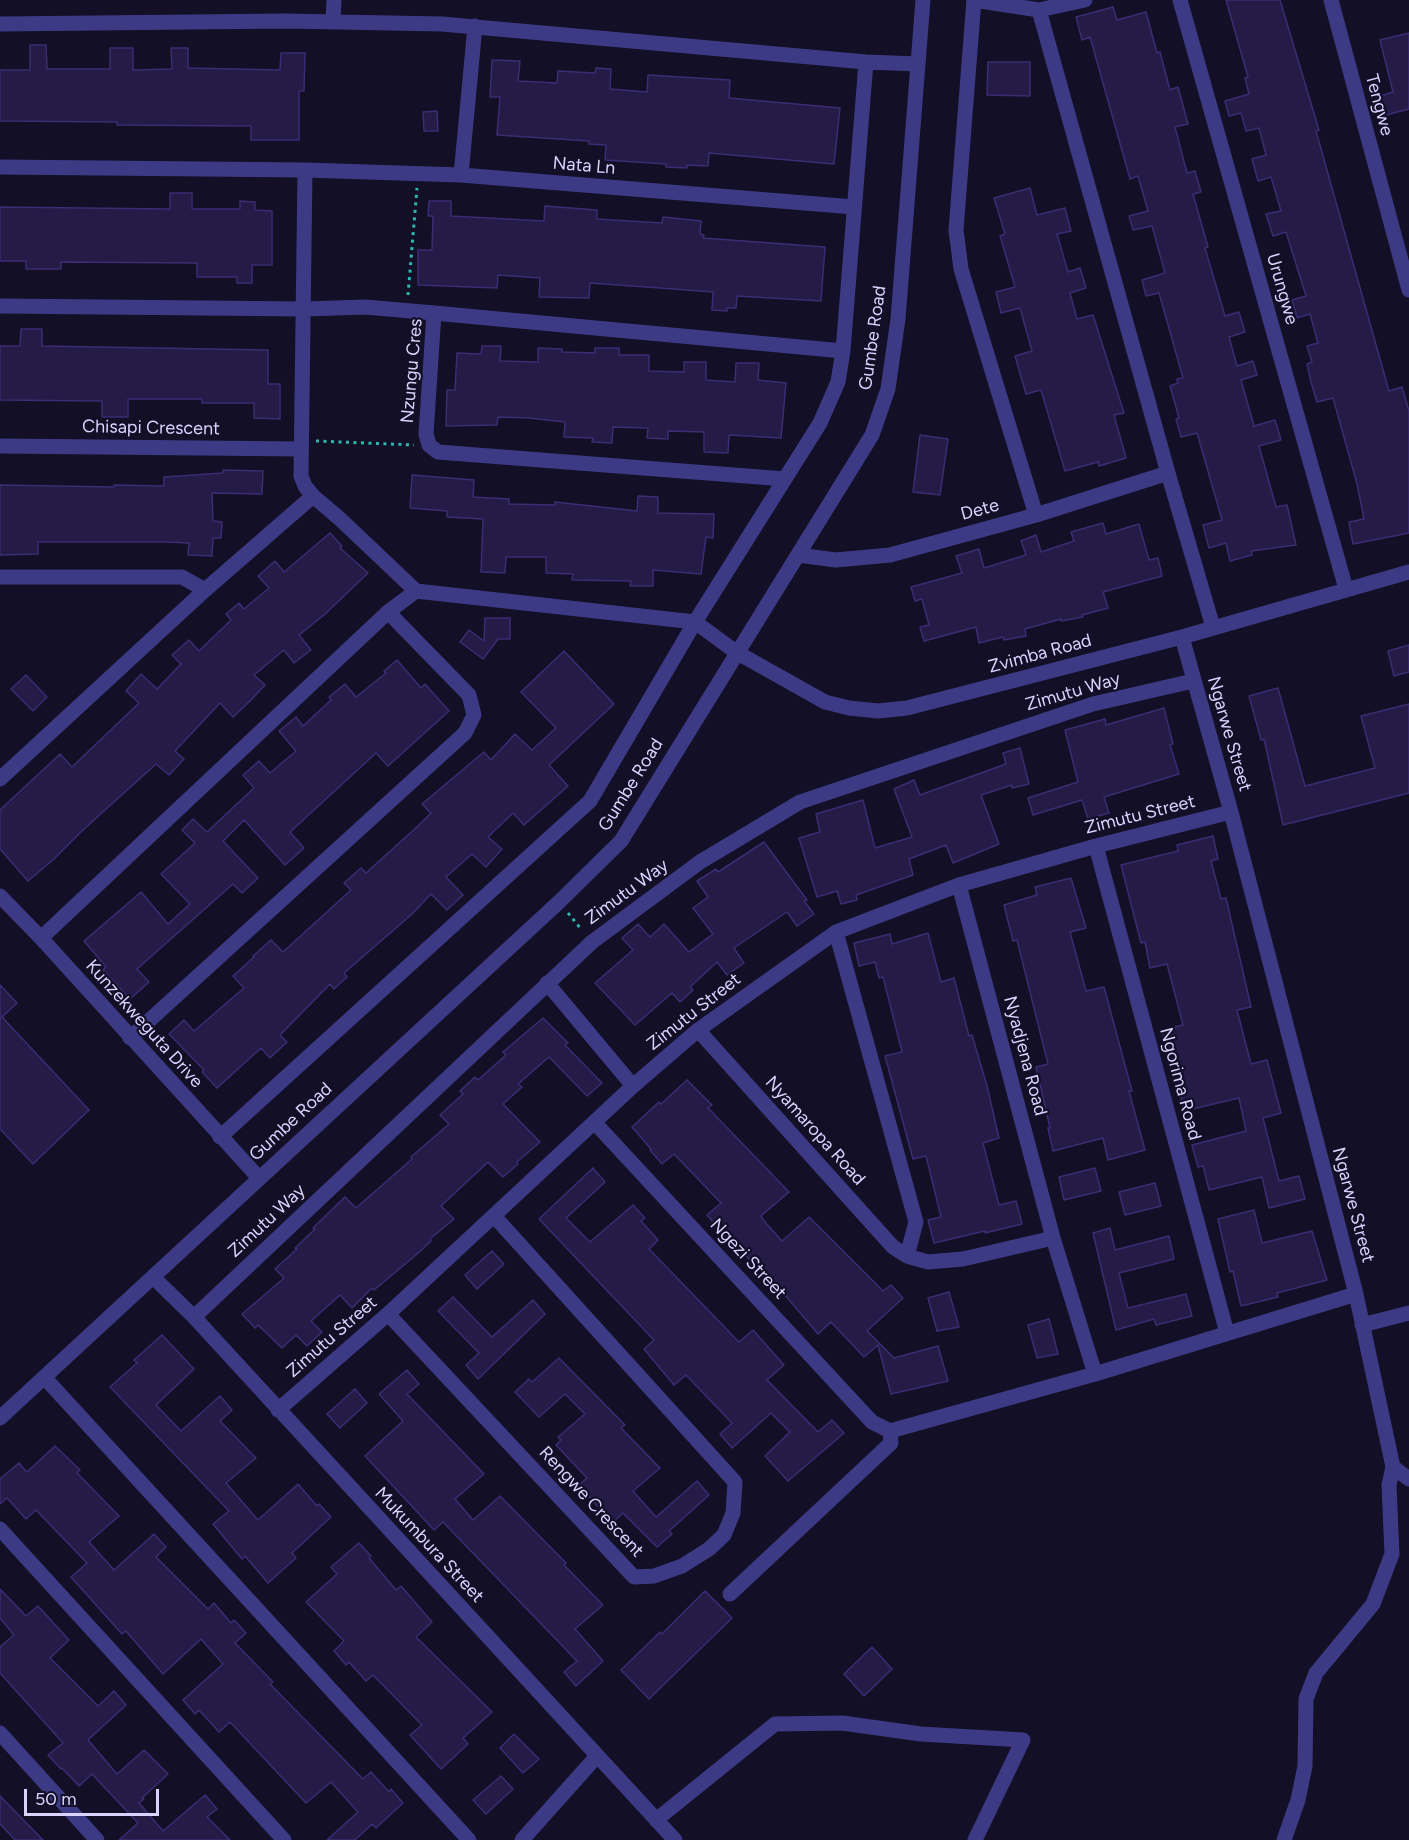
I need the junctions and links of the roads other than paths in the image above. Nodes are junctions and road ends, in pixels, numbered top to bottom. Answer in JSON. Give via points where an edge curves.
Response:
{"nodes":[{"id":1,"x":334,"y":0,"type":"edge"},
{"id":2,"x":923,"y":0,"type":"edge"},
{"id":3,"x":974,"y":0,"type":"edge"},
{"id":4,"x":1085,"y":0,"type":"edge"},
{"id":5,"x":1180,"y":0,"type":"edge"},
{"id":6,"x":1330,"y":0,"type":"edge"},
{"id":7,"x":1039,"y":10,"type":"junction"},
{"id":8,"x":333,"y":22,"type":"junction"},
{"id":9,"x":0,"y":24,"type":"edge"},
{"id":10,"x":475,"y":26,"type":"junction"},
{"id":11,"x":866,"y":63,"type":"junction"},
{"id":12,"x":918,"y":64,"type":"junction"},
{"id":13,"x":0,"y":167,"type":"edge"},
{"id":14,"x":305,"y":170,"type":"junction"},
{"id":15,"x":461,"y":176,"type":"junction"},
{"id":16,"x":854,"y":207,"type":"junction"},
{"id":17,"x":1409,"y":290,"type":"edge"},
{"id":18,"x":0,"y":306,"type":"edge"},
{"id":19,"x":305,"y":309,"type":"junction"},
{"id":20,"x":434,"y":313,"type":"junction"},
{"id":21,"x":843,"y":351,"type":"junction"},
{"id":22,"x":302,"y":445,"type":"junction"},
{"id":23,"x":0,"y":446,"type":"edge"},
{"id":24,"x":1168,"y":473,"type":"junction"},
{"id":25,"x":785,"y":479,"type":"junction"},
{"id":26,"x":313,"y":496,"type":"junction"},
{"id":27,"x":1036,"y":515,"type":"junction"},
{"id":28,"x":798,"y":555,"type":"junction"},
{"id":29,"x":1409,"y":572,"type":"edge"},
{"id":30,"x":0,"y":577,"type":"edge"},
{"id":31,"x":1346,"y":589,"type":"junction"},
{"id":32,"x":205,"y":590,"type":"junction"},
{"id":33,"x":416,"y":591,"type":"junction"},
{"id":34,"x":388,"y":612,"type":"junction"},
{"id":35,"x":695,"y":622,"type":"junction"},
{"id":36,"x":1213,"y":627,"type":"junction"},
{"id":37,"x":1182,"y":637,"type":"junction"},
{"id":38,"x":736,"y":652,"type":"junction"},
{"id":39,"x":1194,"y":681,"type":"junction"},
{"id":40,"x":0,"y":779,"type":"edge"},
{"id":41,"x":1231,"y":812,"type":"junction"},
{"id":42,"x":1096,"y":846,"type":"junction"},
{"id":43,"x":959,"y":885,"type":"junction"},
{"id":44,"x":0,"y":896,"type":"edge"},
{"id":45,"x":836,"y":932,"type":"junction"},
{"id":46,"x":41,"y":938,"type":"junction"},
{"id":47,"x":547,"y":983,"type":"junction"},
{"id":48,"x":698,"y":1030,"type":"junction"},
{"id":49,"x":130,"y":1038,"type":"junction"},
{"id":50,"x":633,"y":1086,"type":"junction"},
{"id":51,"x":595,"y":1123,"type":"junction"},
{"id":52,"x":220,"y":1137,"type":"junction"},
{"id":53,"x":259,"y":1178,"type":"junction"},
{"id":54,"x":494,"y":1216,"type":"junction"},
{"id":55,"x":1053,"y":1238,"type":"junction"},
{"id":56,"x":907,"y":1256,"type":"junction"},
{"id":57,"x":153,"y":1277,"type":"junction"},
{"id":58,"x":1356,"y":1294,"type":"junction"},
{"id":59,"x":1409,"y":1313,"type":"edge"},
{"id":60,"x":388,"y":1314,"type":"junction"},
{"id":61,"x":194,"y":1317,"type":"junction"},
{"id":62,"x":1362,"y":1324,"type":"junction"},
{"id":63,"x":1227,"y":1333,"type":"junction"},
{"id":64,"x":1095,"y":1374,"type":"junction"},
{"id":65,"x":44,"y":1377,"type":"junction"},
{"id":66,"x":278,"y":1410,"type":"junction"},
{"id":67,"x":0,"y":1418,"type":"edge"},
{"id":68,"x":890,"y":1431,"type":"junction"},
{"id":69,"x":1393,"y":1467,"type":"junction"},
{"id":70,"x":1409,"y":1479,"type":"edge"},
{"id":71,"x":0,"y":1529,"type":"edge"},
{"id":72,"x":730,"y":1594,"type":"dead end"},
{"id":73,"x":0,"y":1733,"type":"edge"},
{"id":74,"x":597,"y":1756,"type":"junction"},
{"id":75,"x":656,"y":1820,"type":"junction"},
{"id":76,"x":97,"y":1840,"type":"edge"},
{"id":77,"x":284,"y":1840,"type":"edge"},
{"id":78,"x":469,"y":1840,"type":"edge"},
{"id":79,"x":522,"y":1840,"type":"edge"},
{"id":80,"x":675,"y":1840,"type":"edge"},
{"id":81,"x":975,"y":1840,"type":"edge"},
{"id":82,"x":1284,"y":1840,"type":"edge"}],
"edges":[{"from":1,"to":8,"type":"street"},
{"from":2,"to":12,"type":"street","name":"Gumbe Road"},
{"from":3,"to":7,"type":"street"},
{"from":3,"to":27,"type":"street","via":[[956,230],[961,269]]},
{"from":4,"to":7,"type":"street"},
{"from":5,"to":31,"type":"street","name":"Urungwe"},
{"from":6,"to":17,"type":"street","name":"Tengwe"},
{"from":7,"to":24,"type":"street"},
{"from":8,"to":9,"type":"street"},
{"from":8,"to":10,"type":"street"},
{"from":10,"to":11,"type":"street"},
{"from":10,"to":15,"type":"street"},
{"from":11,"to":12,"type":"street"},
{"from":11,"to":16,"type":"street"},
{"from":12,"to":28,"type":"street","name":"Gumbe Road","via":[[898,319],[888,389],[872,435]]},
{"from":13,"to":14,"type":"street","name":"Nata Ln"},
{"from":14,"to":15,"type":"street","name":"Nata Ln"},
{"from":14,"to":19,"type":"street"},
{"from":15,"to":16,"type":"street","name":"Nata Ln"},
{"from":16,"to":21,"type":"street"},
{"from":18,"to":19,"type":"street"},
{"from":19,"to":20,"type":"street","via":[[365,307]]},
{"from":19,"to":22,"type":"street"},
{"from":20,"to":21,"type":"street","name":"Nzungu Cres"},
{"from":20,"to":25,"type":"street","name":"Nzungu Cres","via":[[426,434],[429,445],[438,452]]},
{"from":21,"to":25,"type":"street","via":[[838,382],[820,423]]},
{"from":22,"to":23,"type":"street","name":"Chisapi Crescent"},
{"from":22,"to":26,"type":"street","via":[[301,476]]},
{"from":24,"to":27,"type":"street","name":"Dete"},
{"from":24,"to":36,"type":"street"},
{"from":25,"to":35,"type":"street"},
{"from":26,"to":32,"type":"street"},
{"from":26,"to":33,"type":"street"},
{"from":27,"to":28,"type":"street","name":"Dete","via":[[890,555],[836,560]]},
{"from":28,"to":38,"type":"street","name":"Gumbe Road"},
{"from":29,"to":31,"type":"street","name":"Zvimba Road"},
{"from":30,"to":32,"type":"street","via":[[182,577]]},
{"from":31,"to":36,"type":"street","name":"Zvimba Road"},
{"from":32,"to":40,"type":"street"},
{"from":33,"to":34,"type":"street"},
{"from":33,"to":35,"type":"street"},
{"from":34,"to":46,"type":"street"},
{"from":34,"to":49,"type":"street","via":[[469,695],[474,715],[465,733]]},
{"from":35,"to":38,"type":"street","name":"Zvimba Road"},
{"from":35,"to":52,"type":"street","via":[[590,801]]},
{"from":36,"to":37,"type":"street","name":"Zvimba Road"},
{"from":37,"to":38,"type":"street","name":"Zvimba Road","via":[[908,708],[878,711],[825,702]]},
{"from":37,"to":39,"type":"street","name":"Ngarwe Street"},
{"from":38,"to":53,"type":"street","name":"Gumbe Road","via":[[621,841]]},
{"from":39,"to":41,"type":"street","name":"Ngarwe Street"},
{"from":39,"to":47,"type":"street","name":"Zimutu Way","via":[[1093,704],[800,802],[700,862],[592,942]]},
{"from":41,"to":42,"type":"street","name":"Zimutu Street"},
{"from":41,"to":58,"type":"street","name":"Ngarwe Street"},
{"from":42,"to":43,"type":"street","name":"Zimutu Street"},
{"from":42,"to":63,"type":"street","name":"Ngorima Road"},
{"from":43,"to":45,"type":"street","name":"Zimutu Street"},
{"from":43,"to":55,"type":"street","name":"Nyadjena Road"},
{"from":44,"to":46,"type":"street","name":"Kunzekweguta Drive"},
{"from":45,"to":48,"type":"street","name":"Zimutu Street"},
{"from":45,"to":56,"type":"street","via":[[916,1222]]},
{"from":46,"to":49,"type":"street","name":"Kunzekweguta Drive"},
{"from":47,"to":50,"type":"street"},
{"from":47,"to":61,"type":"street","name":"Zimutu Way"},
{"from":48,"to":50,"type":"street","name":"Zimutu Street"},
{"from":48,"to":56,"type":"street","name":"Nyamaropa Road","via":[[893,1247]]},
{"from":49,"to":52,"type":"street","name":"Kunzekweguta Drive"},
{"from":50,"to":51,"type":"street","name":"Zimutu Street"},
{"from":51,"to":54,"type":"street","name":"Zimutu Street"},
{"from":51,"to":68,"type":"street","name":"Ngezi Street","via":[[872,1422]]},
{"from":52,"to":53,"type":"street","name":"Kunzekweguta Drive"},
{"from":53,"to":57,"type":"street","name":"Gumbe Road"},
{"from":54,"to":60,"type":"street","name":"Zimutu Street"},
{"from":54,"to":60,"type":"street","name":"Rengwe Crescent","via":[[735,1482],[733,1513],[724,1535],[709,1549],[682,1566],[654,1576],[634,1577]]},
{"from":55,"to":56,"type":"street","via":[[963,1258],[928,1262]]},
{"from":55,"to":64,"type":"street","name":"Nyadjena Road"},
{"from":57,"to":61,"type":"street","name":"Mukumbura Street"},
{"from":57,"to":65,"type":"street","name":"Gumbe Road"},
{"from":58,"to":62,"type":"street","name":"Ngarwe Street"},
{"from":58,"to":63,"type":"street"},
{"from":59,"to":62,"type":"street"},
{"from":60,"to":66,"type":"street","name":"Zimutu Street"},
{"from":61,"to":66,"type":"street","name":"Mukumbura Street"},
{"from":62,"to":69,"type":"street","name":"Ngarwe Street"},
{"from":63,"to":64,"type":"street"},
{"from":64,"to":68,"type":"street"},
{"from":65,"to":67,"type":"street","name":"Gumbe Road"},
{"from":65,"to":78,"type":"street"},
{"from":66,"to":74,"type":"street","name":"Mukumbura Street"},
{"from":68,"to":72,"type":"street","via":[[891,1443]]},
{"from":69,"to":70,"type":"street"},
{"from":69,"to":82,"type":"street","name":"Ngarwe Street","via":[[1389,1485],[1392,1554],[1373,1604],[1316,1673],[1306,1698],[1305,1766]]},
{"from":71,"to":77,"type":"street"},
{"from":73,"to":76,"type":"street"},
{"from":74,"to":75,"type":"street","name":"Mukumbura Street"},
{"from":74,"to":79,"type":"street"},
{"from":75,"to":80,"type":"street","name":"Mukumbura Street"},
{"from":75,"to":81,"type":"street","via":[[775,1724],[842,1723],[921,1734],[1023,1740]]}]}
